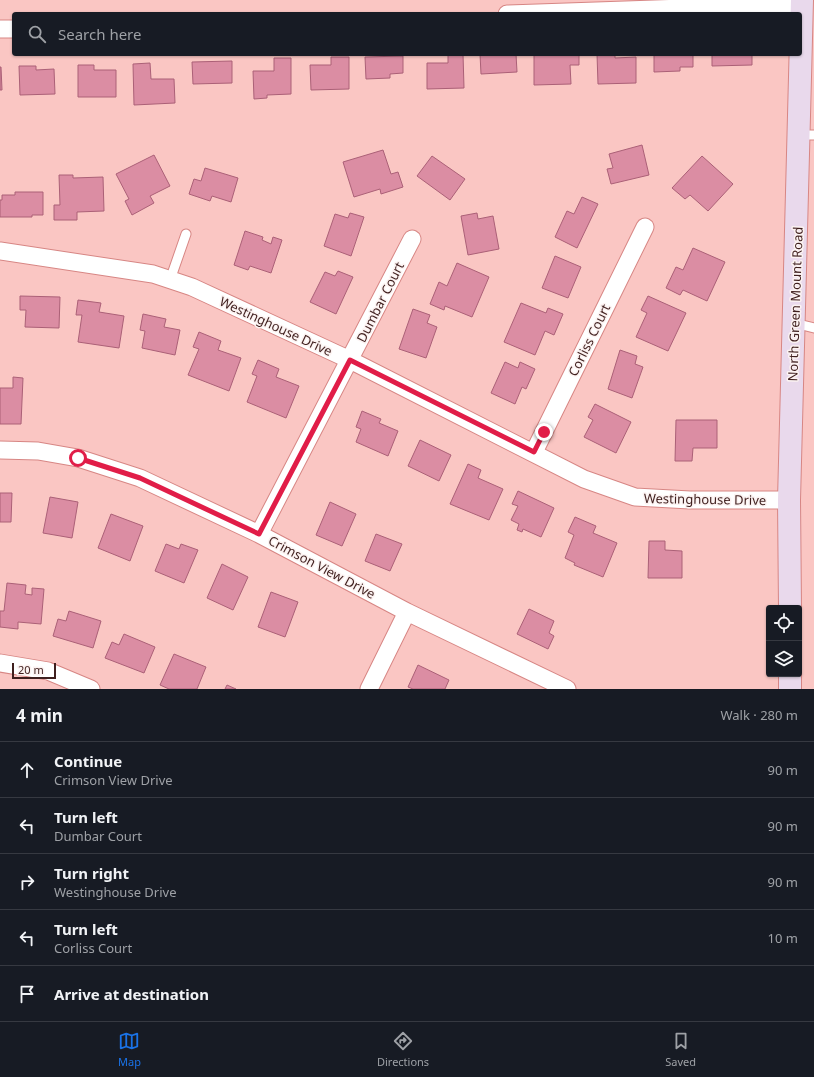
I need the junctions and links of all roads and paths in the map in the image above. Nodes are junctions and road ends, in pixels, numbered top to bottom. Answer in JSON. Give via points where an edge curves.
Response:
{"nodes":[{"id":1,"x":802,"y":2,"type":"edge"},
{"id":2,"x":556,"y":12,"type":"edge"},
{"id":3,"x":0,"y":29,"type":"edge"},
{"id":4,"x":12,"y":29,"type":"edge"},
{"id":5,"x":807,"y":135,"type":"edge"},
{"id":6,"x":645,"y":227,"type":"dead end"},
{"id":7,"x":186,"y":234,"type":"dead end"},
{"id":8,"x":412,"y":239,"type":"dead end"},
{"id":9,"x":0,"y":251,"type":"edge"},
{"id":10,"x":170,"y":280,"type":"junction"},
{"id":11,"x":804,"y":325,"type":"edge"},
{"id":12,"x":350,"y":360,"type":"junction"},
{"id":13,"x":0,"y":450,"type":"edge"},
{"id":14,"x":534,"y":452,"type":"junction"},
{"id":15,"x":789,"y":500,"type":"junction"},
{"id":16,"x":259,"y":534,"type":"junction"},
{"id":17,"x":790,"y":605,"type":"edge"},
{"id":18,"x":408,"y":612,"type":"junction"},
{"id":19,"x":0,"y":663,"type":"edge"},
{"id":20,"x":790,"y":677,"type":"edge"},
{"id":21,"x":91,"y":689,"type":"edge"},
{"id":22,"x":368,"y":689,"type":"edge"},
{"id":23,"x":567,"y":689,"type":"edge"},
{"id":24,"x":790,"y":689,"type":"edge"}],
"edges":[{"from":1,"to":2,"type":"street"},
{"from":1,"to":5,"type":"street","name":"North Green Mount Road"},
{"from":3,"to":4,"type":"street"},
{"from":5,"to":11,"type":"street","name":"North Green Mount Road"},
{"from":6,"to":14,"type":"street","name":"Corliss Court"},
{"from":7,"to":10,"type":"lane"},
{"from":8,"to":12,"type":"street","name":"Dumbar Court"},
{"from":9,"to":10,"type":"street","name":"Westinghouse Drive","via":[[153,274]]},
{"from":10,"to":12,"type":"street","name":"Westinghouse Drive","via":[[192,287]]},
{"from":11,"to":15,"type":"street","name":"North Green Mount Road"},
{"from":12,"to":14,"type":"street","name":"Westinghouse Drive"},
{"from":12,"to":16,"type":"street","name":"Dumbar Court"},
{"from":13,"to":16,"type":"street","name":"Crimson View Drive","via":[[38,451],[78,458],[140,478]]},
{"from":14,"to":15,"type":"street","name":"Westinghouse Drive","via":[[584,479],[635,497]]},
{"from":15,"to":17,"type":"street","name":"North Green Mount Road"},
{"from":16,"to":18,"type":"street","name":"Crimson View Drive"},
{"from":18,"to":22,"type":"street"},
{"from":18,"to":23,"type":"street","name":"Crimson View Drive"},
{"from":19,"to":21,"type":"street","via":[[48,671]]},
{"from":20,"to":24,"type":"street"}]}
